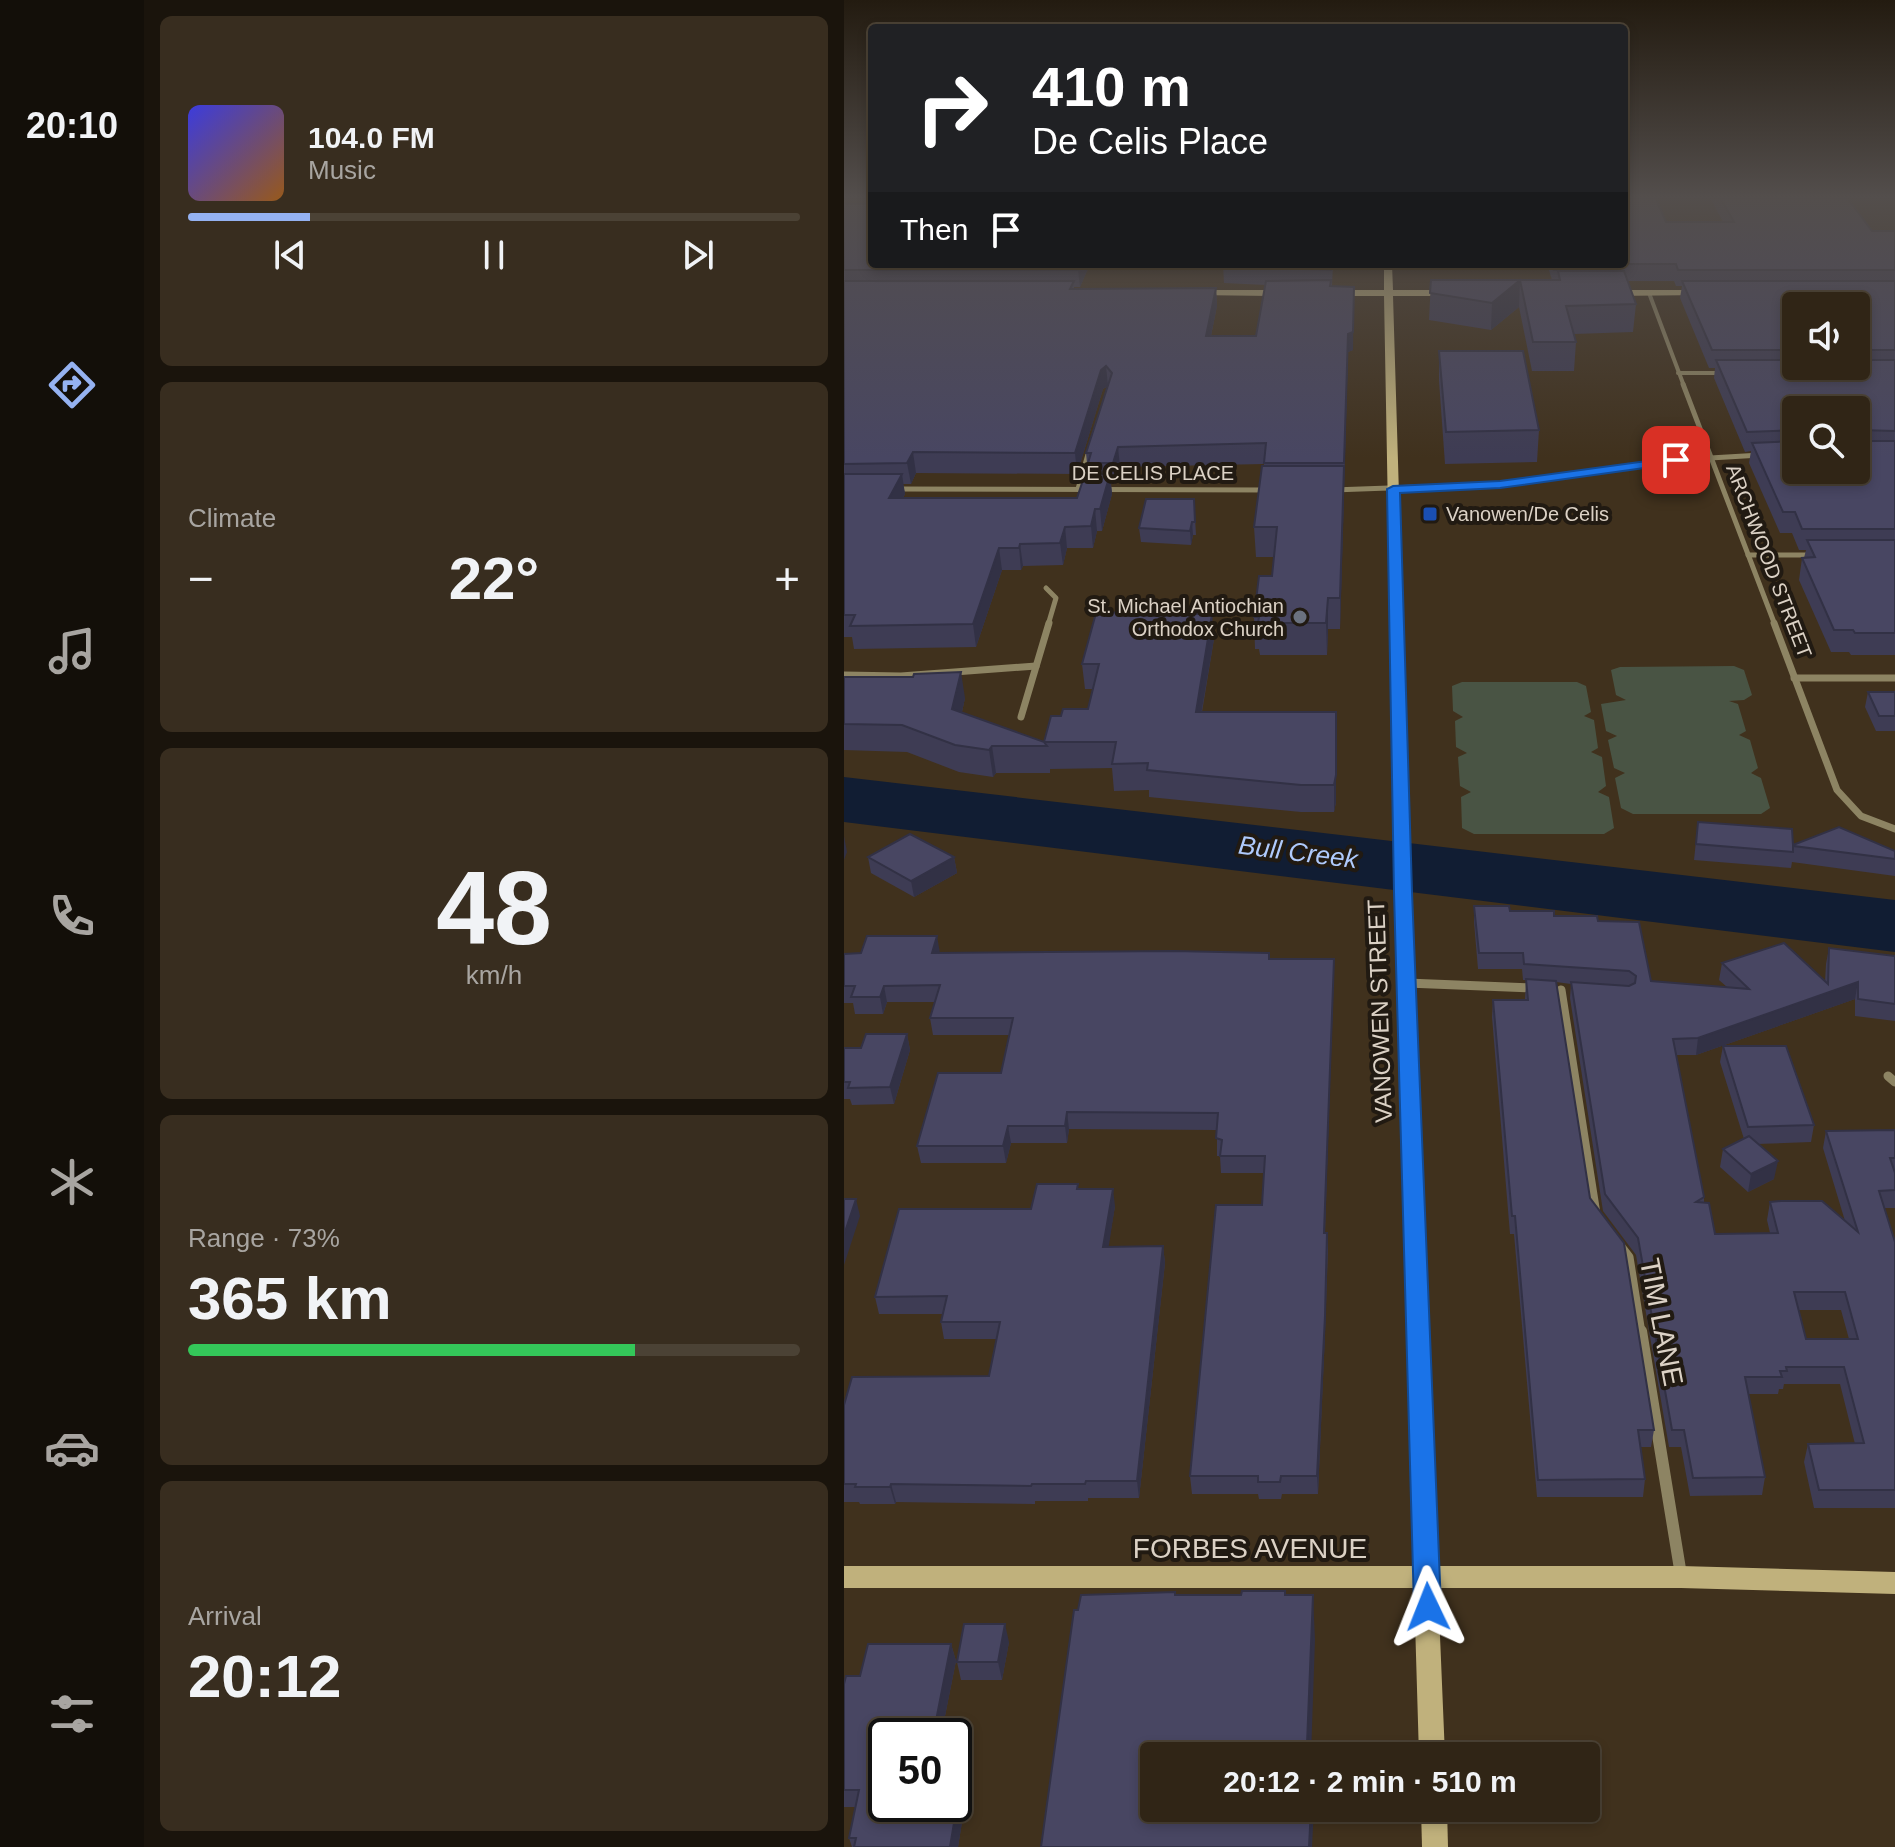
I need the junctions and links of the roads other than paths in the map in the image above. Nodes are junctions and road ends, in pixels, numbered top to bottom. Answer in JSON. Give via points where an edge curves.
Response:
{"nodes":[{"id":1,"x":1389,"y":285,"type":"edge"},
{"id":2,"x":1184,"y":293,"type":"edge"},
{"id":3,"x":1288,"y":293,"type":"edge"},
{"id":4,"x":1317,"y":293,"type":"edge"},
{"id":5,"x":1389,"y":293,"type":"junction"},
{"id":6,"x":1461,"y":293,"type":"edge"},
{"id":7,"x":1602,"y":293,"type":"edge"},
{"id":8,"x":1649,"y":293,"type":"junction"},
{"id":9,"x":1706,"y":293,"type":"edge"},
{"id":10,"x":1678,"y":373,"type":"junction"},
{"id":11,"x":1725,"y":373,"type":"edge"},
{"id":12,"x":1091,"y":447,"type":"edge"},
{"id":13,"x":1766,"y":455,"type":"edge"},
{"id":14,"x":1710,"y":457,"type":"junction"},
{"id":15,"x":881,"y":489,"type":"edge"},
{"id":16,"x":1078,"y":489,"type":"junction"},
{"id":17,"x":1393,"y":489,"type":"junction"},
{"id":18,"x":1282,"y":490,"type":"edge"},
{"id":19,"x":1327,"y":490,"type":"edge"},
{"id":20,"x":1748,"y":555,"type":"junction"},
{"id":21,"x":1821,"y":555,"type":"edge"},
{"id":22,"x":1046,"y":588,"type":"dead end"},
{"id":23,"x":1036,"y":666,"type":"junction"},
{"id":24,"x":844,"y":675,"type":"edge"},
{"id":25,"x":1794,"y":678,"type":"junction"},
{"id":26,"x":1895,"y":678,"type":"edge"},
{"id":27,"x":1021,"y":717,"type":"dead end"},
{"id":28,"x":1895,"y":829,"type":"edge"},
{"id":29,"x":1407,"y":983,"type":"junction"},
{"id":30,"x":1561,"y":990,"type":"junction"},
{"id":31,"x":1575,"y":991,"type":"edge"},
{"id":32,"x":1604,"y":1225,"type":"edge"},
{"id":33,"x":1613,"y":1235,"type":"edge"},
{"id":34,"x":844,"y":1577,"type":"edge"},
{"id":35,"x":1681,"y":1577,"type":"junction"},
{"id":36,"x":1427,"y":1578,"type":"junction"},
{"id":37,"x":1895,"y":1583,"type":"edge"},
{"id":38,"x":1432,"y":1742,"type":"edge"},
{"id":39,"x":1434,"y":1822,"type":"edge"},
{"id":40,"x":1435,"y":1847,"type":"edge"}],
"edges":[{"from":1,"to":5,"type":"main road","name":"VANOWEN STREET"},
{"from":2,"to":3,"type":"main road"},
{"from":4,"to":5,"type":"main road"},
{"from":5,"to":6,"type":"main road"},
{"from":5,"to":17,"type":"main road","name":"VANOWEN STREET"},
{"from":7,"to":8,"type":"main road"},
{"from":8,"to":9,"type":"main road"},
{"from":8,"to":10,"type":"street","name":"ARCHWOOD STREET"},
{"from":10,"to":11,"type":"street"},
{"from":10,"to":14,"type":"street","name":"ARCHWOOD STREET"},
{"from":12,"to":16,"type":"street"},
{"from":13,"to":14,"type":"street"},
{"from":14,"to":17,"type":"street","via":[[1500,484]]},
{"from":14,"to":20,"type":"street","name":"ARCHWOOD STREET"},
{"from":15,"to":16,"type":"street","name":"DE CELIS PLACE"},
{"from":16,"to":18,"type":"street","name":"DE CELIS PLACE"},
{"from":17,"to":19,"type":"street"},
{"from":17,"to":29,"type":"main road","name":"VANOWEN STREET"},
{"from":20,"to":21,"type":"street"},
{"from":20,"to":25,"type":"street","name":"ARCHWOOD STREET"},
{"from":22,"to":23,"type":"street","via":[[1056,598]]},
{"from":23,"to":24,"type":"street"},
{"from":23,"to":27,"type":"street"},
{"from":25,"to":26,"type":"street"},
{"from":25,"to":28,"type":"street","name":"ARCHWOOD STREET","via":[[1837,790],[1852,811],[1877,826]]},
{"from":29,"to":30,"type":"street"},
{"from":29,"to":36,"type":"main road","name":"VANOWEN STREET"},
{"from":30,"to":31,"type":"street"},
{"from":30,"to":32,"type":"street","via":[[1596,1214]]},
{"from":33,"to":35,"type":"street","name":"TIM LANE","via":[[1629,1257]]},
{"from":34,"to":36,"type":"main road","name":"FORBES AVENUE"},
{"from":35,"to":36,"type":"main road","name":"FORBES AVENUE"},
{"from":35,"to":37,"type":"main road","name":"FORBES AVENUE"},
{"from":36,"to":38,"type":"main road","name":"VANOWEN STREET"},
{"from":39,"to":40,"type":"main road"}]}
